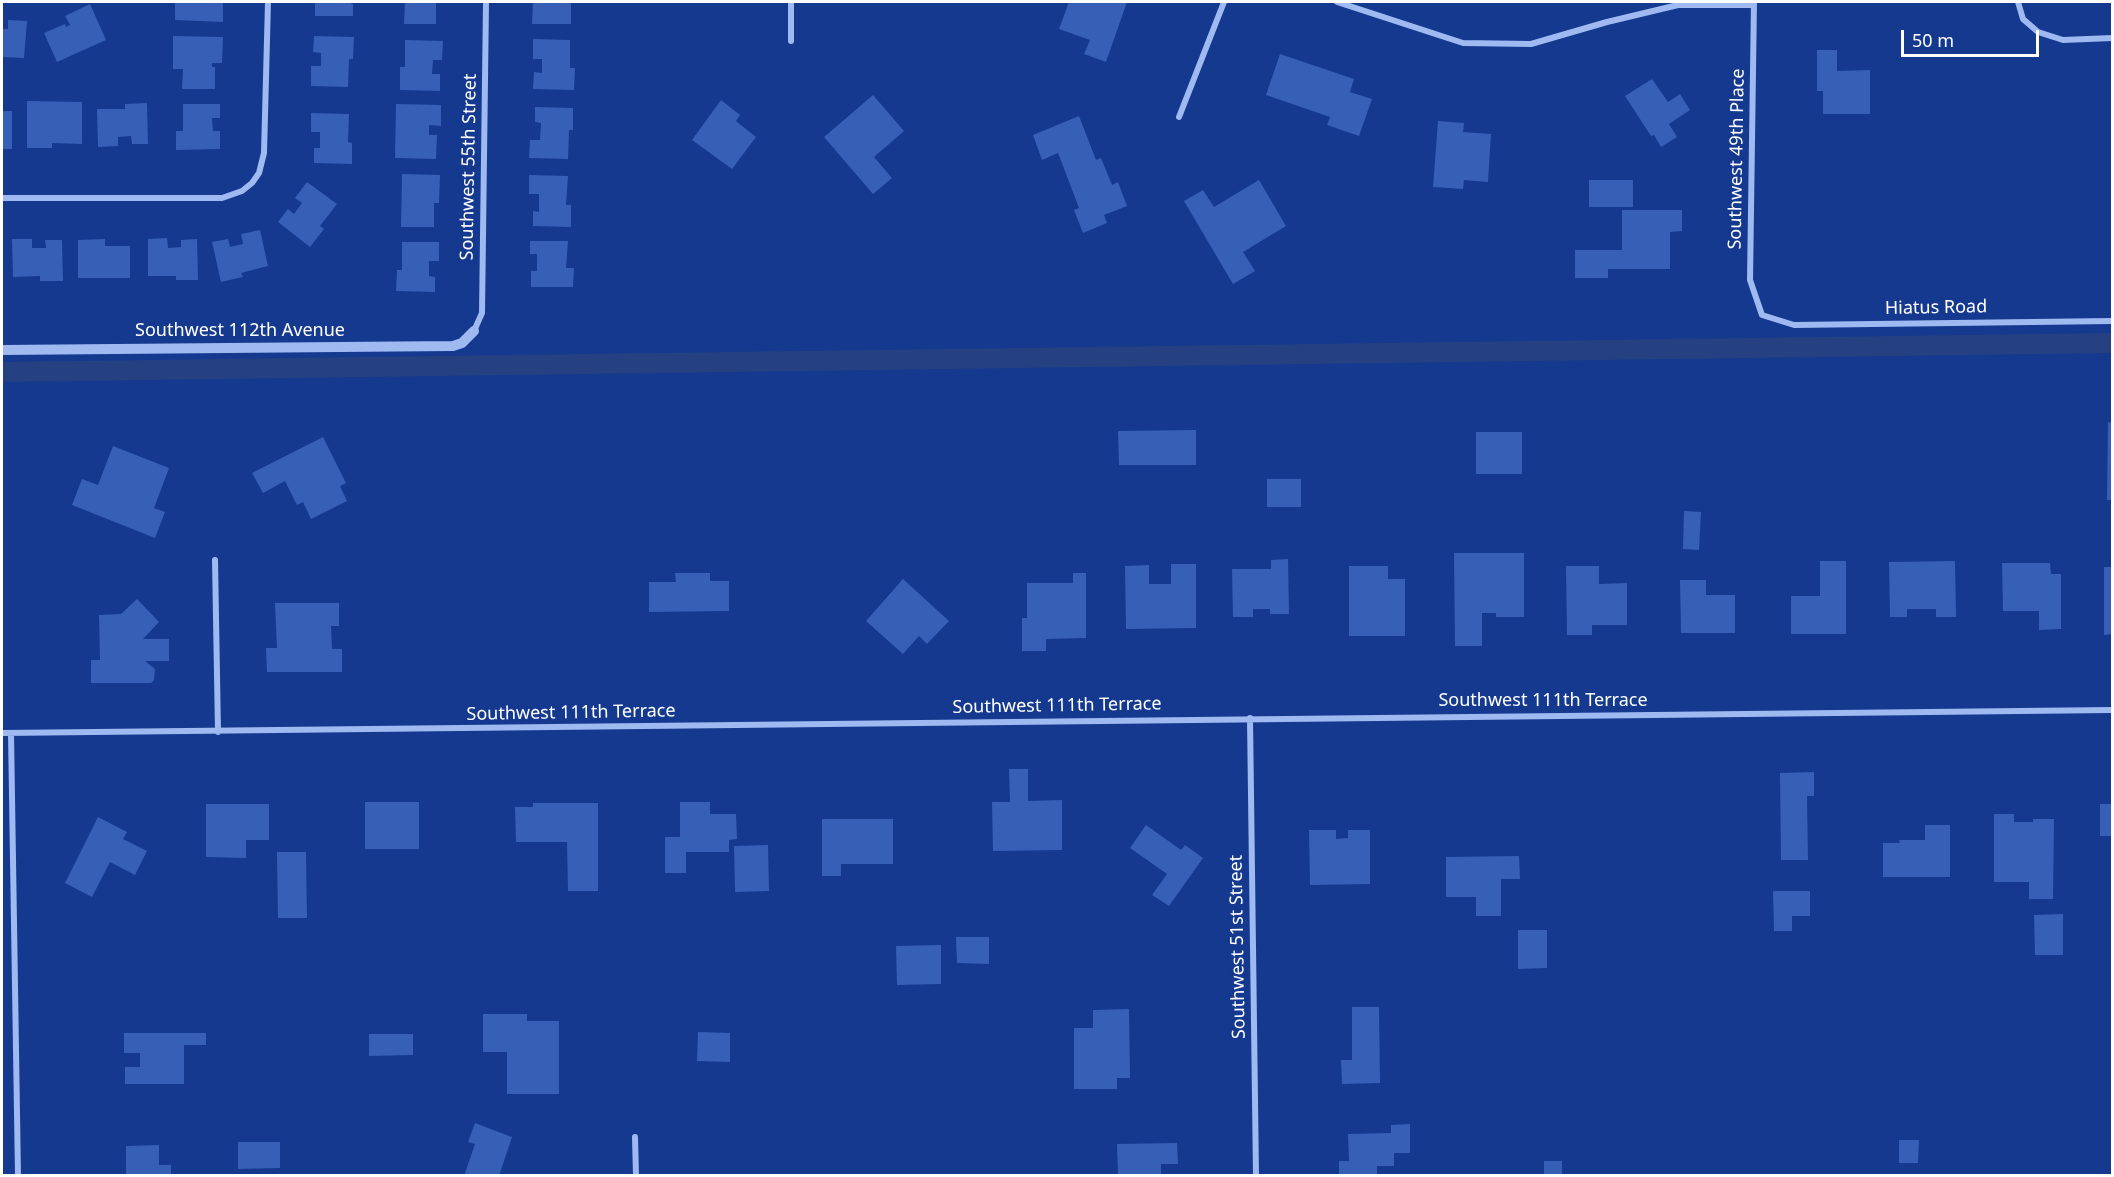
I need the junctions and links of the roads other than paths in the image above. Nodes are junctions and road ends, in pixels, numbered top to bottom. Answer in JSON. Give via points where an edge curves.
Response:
{"nodes":[{"id":1,"x":268,"y":2,"type":"edge"},
{"id":2,"x":486,"y":2,"type":"edge"},
{"id":3,"x":791,"y":2,"type":"edge"},
{"id":4,"x":1224,"y":2,"type":"edge"},
{"id":5,"x":1337,"y":2,"type":"edge"},
{"id":6,"x":2018,"y":2,"type":"edge"},
{"id":7,"x":1754,"y":3,"type":"edge"},
{"id":8,"x":2112,"y":38,"type":"edge"},
{"id":9,"x":791,"y":42,"type":"dead end"},
{"id":10,"x":1179,"y":117,"type":"dead end"},
{"id":11,"x":2,"y":198,"type":"edge"},
{"id":12,"x":1762,"y":315,"type":"joint"},
{"id":13,"x":2112,"y":321,"type":"edge"},
{"id":14,"x":474,"y":331,"type":"joint"},
{"id":15,"x":2,"y":350,"type":"edge"},
{"id":16,"x":215,"y":560,"type":"dead end"},
{"id":17,"x":2112,"y":710,"type":"edge"},
{"id":18,"x":1250,"y":718,"type":"junction"},
{"id":19,"x":218,"y":732,"type":"junction"},
{"id":20,"x":11,"y":733,"type":"junction"},
{"id":21,"x":2,"y":734,"type":"edge"},
{"id":22,"x":635,"y":1137,"type":"dead end"},
{"id":23,"x":18,"y":1176,"type":"edge"},
{"id":24,"x":636,"y":1176,"type":"edge"},
{"id":25,"x":1256,"y":1176,"type":"edge"}],
"edges":[{"from":1,"to":11,"type":"street","via":[[264,153],[252,183],[222,198]]},
{"from":2,"to":14,"type":"street","name":"Southwest 55th Street","via":[[482,313]]},
{"from":3,"to":9,"type":"street"},
{"from":4,"to":10,"type":"street"},
{"from":5,"to":7,"type":"street","via":[[1463,43],[1531,44],[1678,5]]},
{"from":6,"to":8,"type":"street","via":[[2023,19],[2038,32],[2063,40]]},
{"from":7,"to":12,"type":"street","name":"Southwest 49th Place","via":[[1750,280]]},
{"from":12,"to":13,"type":"street","name":"Hiatus Road","via":[[1794,326]]},
{"from":14,"to":15,"type":"street","name":"Southwest 112th Avenue","via":[[453,346]]},
{"from":16,"to":19,"type":"street"},
{"from":17,"to":18,"type":"street","name":"Southwest 111th Terrace"},
{"from":18,"to":19,"type":"street","name":"Southwest 111th Terrace"},
{"from":18,"to":25,"type":"street","name":"Southwest 51st Street"},
{"from":19,"to":20,"type":"street","name":"Southwest 111th Terrace"},
{"from":20,"to":21,"type":"street","name":"Southwest 111th Terrace"},
{"from":20,"to":23,"type":"street"},
{"from":22,"to":24,"type":"street"}]}
